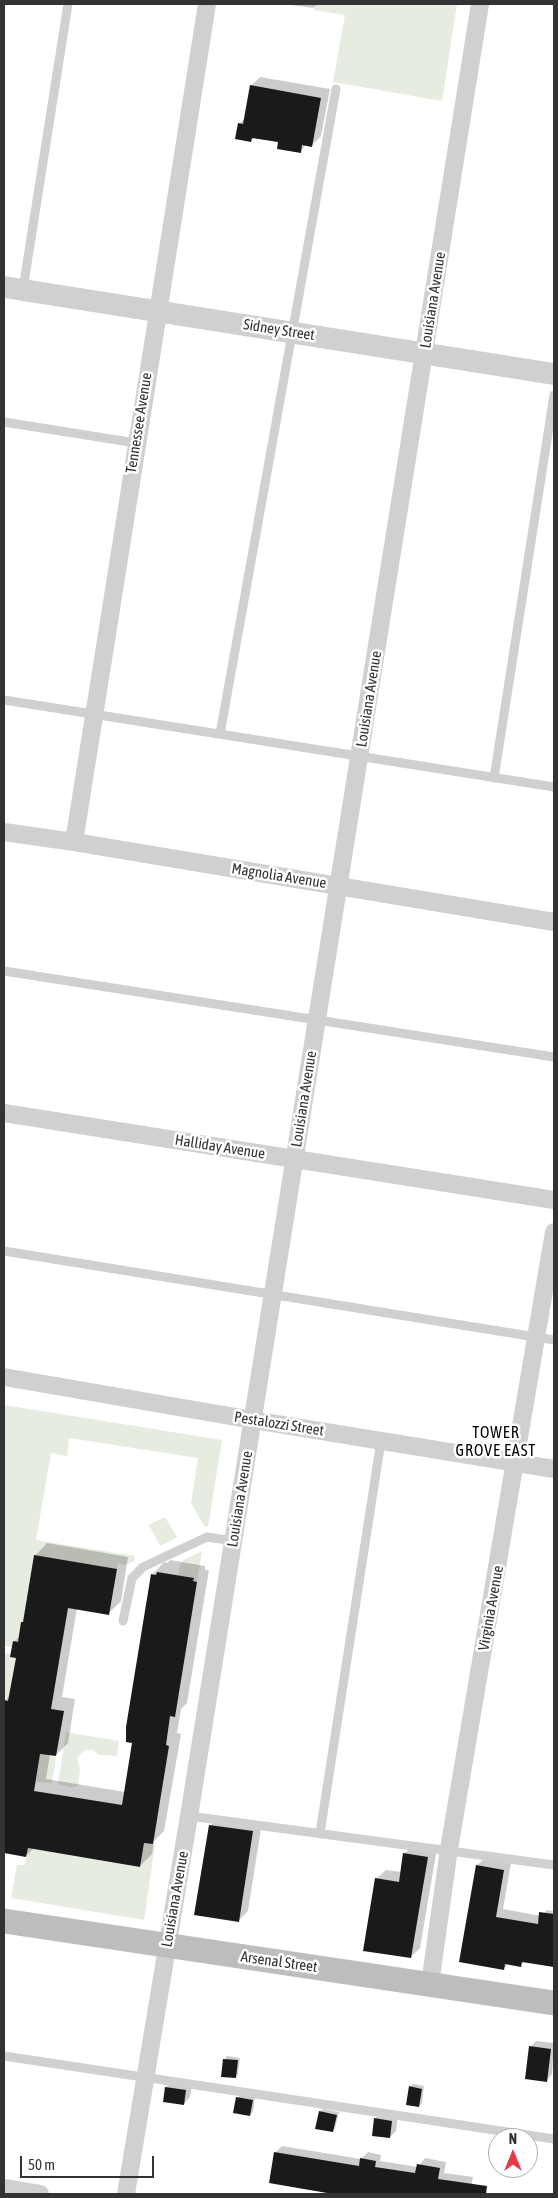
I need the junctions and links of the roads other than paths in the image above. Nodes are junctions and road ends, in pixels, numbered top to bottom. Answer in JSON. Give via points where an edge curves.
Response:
{"nodes":[{"id":1,"x":68,"y":4,"type":"edge"},
{"id":2,"x":207,"y":4,"type":"edge"},
{"id":3,"x":480,"y":4,"type":"edge"},
{"id":4,"x":336,"y":89,"type":"dead end"},
{"id":5,"x":13,"y":288,"type":"edge"},
{"id":6,"x":157,"y":311,"type":"junction"},
{"id":7,"x":291,"y":332,"type":"junction"},
{"id":8,"x":424,"y":354,"type":"junction"},
{"id":9,"x":554,"y":374,"type":"edge"},
{"id":10,"x":554,"y":395,"type":"edge"},
{"id":11,"x":4,"y":424,"type":"edge"},
{"id":12,"x":136,"y":443,"type":"junction"},
{"id":13,"x":4,"y":700,"type":"edge"},
{"id":14,"x":94,"y":714,"type":"junction"},
{"id":15,"x":220,"y":734,"type":"junction"},
{"id":16,"x":360,"y":756,"type":"junction"},
{"id":17,"x":494,"y":778,"type":"junction"},
{"id":18,"x":554,"y":787,"type":"edge"},
{"id":19,"x":4,"y":832,"type":"edge"},
{"id":20,"x":74,"y":842,"type":"junction"},
{"id":21,"x":339,"y":886,"type":"junction"},
{"id":22,"x":554,"y":922,"type":"edge"},
{"id":23,"x":4,"y":971,"type":"edge"},
{"id":24,"x":317,"y":1020,"type":"junction"},
{"id":25,"x":554,"y":1057,"type":"edge"},
{"id":26,"x":4,"y":1113,"type":"edge"},
{"id":27,"x":295,"y":1159,"type":"junction"},
{"id":28,"x":554,"y":1200,"type":"edge"},
{"id":29,"x":554,"y":1232,"type":"edge"},
{"id":30,"x":4,"y":1251,"type":"edge"},
{"id":31,"x":273,"y":1296,"type":"junction"},
{"id":32,"x":546,"y":1339,"type":"edge"},
{"id":33,"x":4,"y":1377,"type":"edge"},
{"id":34,"x":253,"y":1420,"type":"junction"},
{"id":35,"x":382,"y":1441,"type":"junction"},
{"id":36,"x":516,"y":1463,"type":"junction"},
{"id":37,"x":554,"y":1469,"type":"edge"},
{"id":38,"x":234,"y":1541,"type":"junction"},
{"id":39,"x":122,"y":1621,"type":"dead end"},
{"id":40,"x":189,"y":1816,"type":"junction"},
{"id":41,"x":320,"y":1833,"type":"junction"},
{"id":42,"x":449,"y":1849,"type":"junction"},
{"id":43,"x":554,"y":1865,"type":"edge"},
{"id":44,"x":4,"y":1921,"type":"edge"},
{"id":45,"x":166,"y":1946,"type":"junction"},
{"id":46,"x":430,"y":1984,"type":"junction"},
{"id":47,"x":554,"y":2003,"type":"edge"},
{"id":48,"x":4,"y":2056,"type":"edge"},
{"id":49,"x":145,"y":2078,"type":"junction"},
{"id":50,"x":554,"y":2139,"type":"edge"},
{"id":51,"x":4,"y":2188,"type":"edge"},
{"id":52,"x":40,"y":2194,"type":"edge"},
{"id":53,"x":126,"y":2194,"type":"edge"}],
"edges":[{"from":1,"to":5,"type":"lane"},
{"from":2,"to":6,"type":"street","name":"Tennessee Avenue"},
{"from":3,"to":8,"type":"street","name":"Louisiana Avenue"},
{"from":4,"to":7,"type":"lane"},
{"from":5,"to":6,"type":"street","name":"Sidney Street"},
{"from":6,"to":7,"type":"street","name":"Sidney Street"},
{"from":6,"to":12,"type":"street","name":"Tennessee Avenue"},
{"from":7,"to":8,"type":"street","name":"Sidney Street"},
{"from":7,"to":15,"type":"lane"},
{"from":8,"to":9,"type":"street","name":"Sidney Street"},
{"from":8,"to":16,"type":"street","name":"Louisiana Avenue"},
{"from":10,"to":17,"type":"lane"},
{"from":11,"to":12,"type":"lane"},
{"from":12,"to":14,"type":"street","name":"Tennessee Avenue"},
{"from":13,"to":14,"type":"lane"},
{"from":14,"to":15,"type":"lane"},
{"from":14,"to":20,"type":"street","name":"Tennessee Avenue"},
{"from":15,"to":16,"type":"lane"},
{"from":16,"to":17,"type":"lane"},
{"from":16,"to":21,"type":"street","name":"Louisiana Avenue"},
{"from":17,"to":18,"type":"lane"},
{"from":19,"to":20,"type":"street","name":"Magnolia Avenue"},
{"from":20,"to":21,"type":"street","name":"Magnolia Avenue"},
{"from":21,"to":22,"type":"street","name":"Magnolia Avenue"},
{"from":21,"to":24,"type":"street","name":"Louisiana Avenue"},
{"from":23,"to":24,"type":"lane"},
{"from":24,"to":25,"type":"lane"},
{"from":24,"to":27,"type":"street","name":"Louisiana Avenue"},
{"from":26,"to":27,"type":"street","name":"Halliday Avenue"},
{"from":27,"to":28,"type":"street","name":"Halliday Avenue"},
{"from":27,"to":31,"type":"street","name":"Louisiana Avenue"},
{"from":29,"to":32,"type":"street","name":"Virginia Avenue"},
{"from":30,"to":31,"type":"lane"},
{"from":31,"to":32,"type":"lane"},
{"from":31,"to":34,"type":"street","name":"Louisiana Avenue"},
{"from":32,"to":36,"type":"street","name":"Virginia Avenue"},
{"from":33,"to":34,"type":"street","name":"Pestalozzi Street"},
{"from":34,"to":35,"type":"street","name":"Pestalozzi Street"},
{"from":34,"to":38,"type":"street","name":"Louisiana Avenue"},
{"from":35,"to":36,"type":"street","name":"Pestalozzi Street"},
{"from":35,"to":41,"type":"lane"},
{"from":36,"to":37,"type":"street","name":"Pestalozzi Street"},
{"from":36,"to":42,"type":"street","name":"Virginia Avenue"},
{"from":38,"to":39,"type":"lane","via":[[207,1537],[143,1568],[132,1578]]},
{"from":38,"to":40,"type":"street","name":"Louisiana Avenue"},
{"from":40,"to":41,"type":"lane"},
{"from":40,"to":45,"type":"street","name":"Louisiana Avenue"},
{"from":41,"to":42,"type":"lane"},
{"from":42,"to":43,"type":"lane"},
{"from":42,"to":46,"type":"street","name":"Virginia Avenue"},
{"from":44,"to":45,"type":"main road","name":"Arsenal Street"},
{"from":45,"to":46,"type":"main road","name":"Arsenal Street"},
{"from":45,"to":49,"type":"street","name":"Louisiana Avenue"},
{"from":46,"to":47,"type":"main road","name":"Arsenal Street"},
{"from":48,"to":49,"type":"lane"},
{"from":49,"to":50,"type":"lane"},
{"from":49,"to":53,"type":"street","name":"Louisiana Avenue"},
{"from":51,"to":52,"type":"street"}]}
